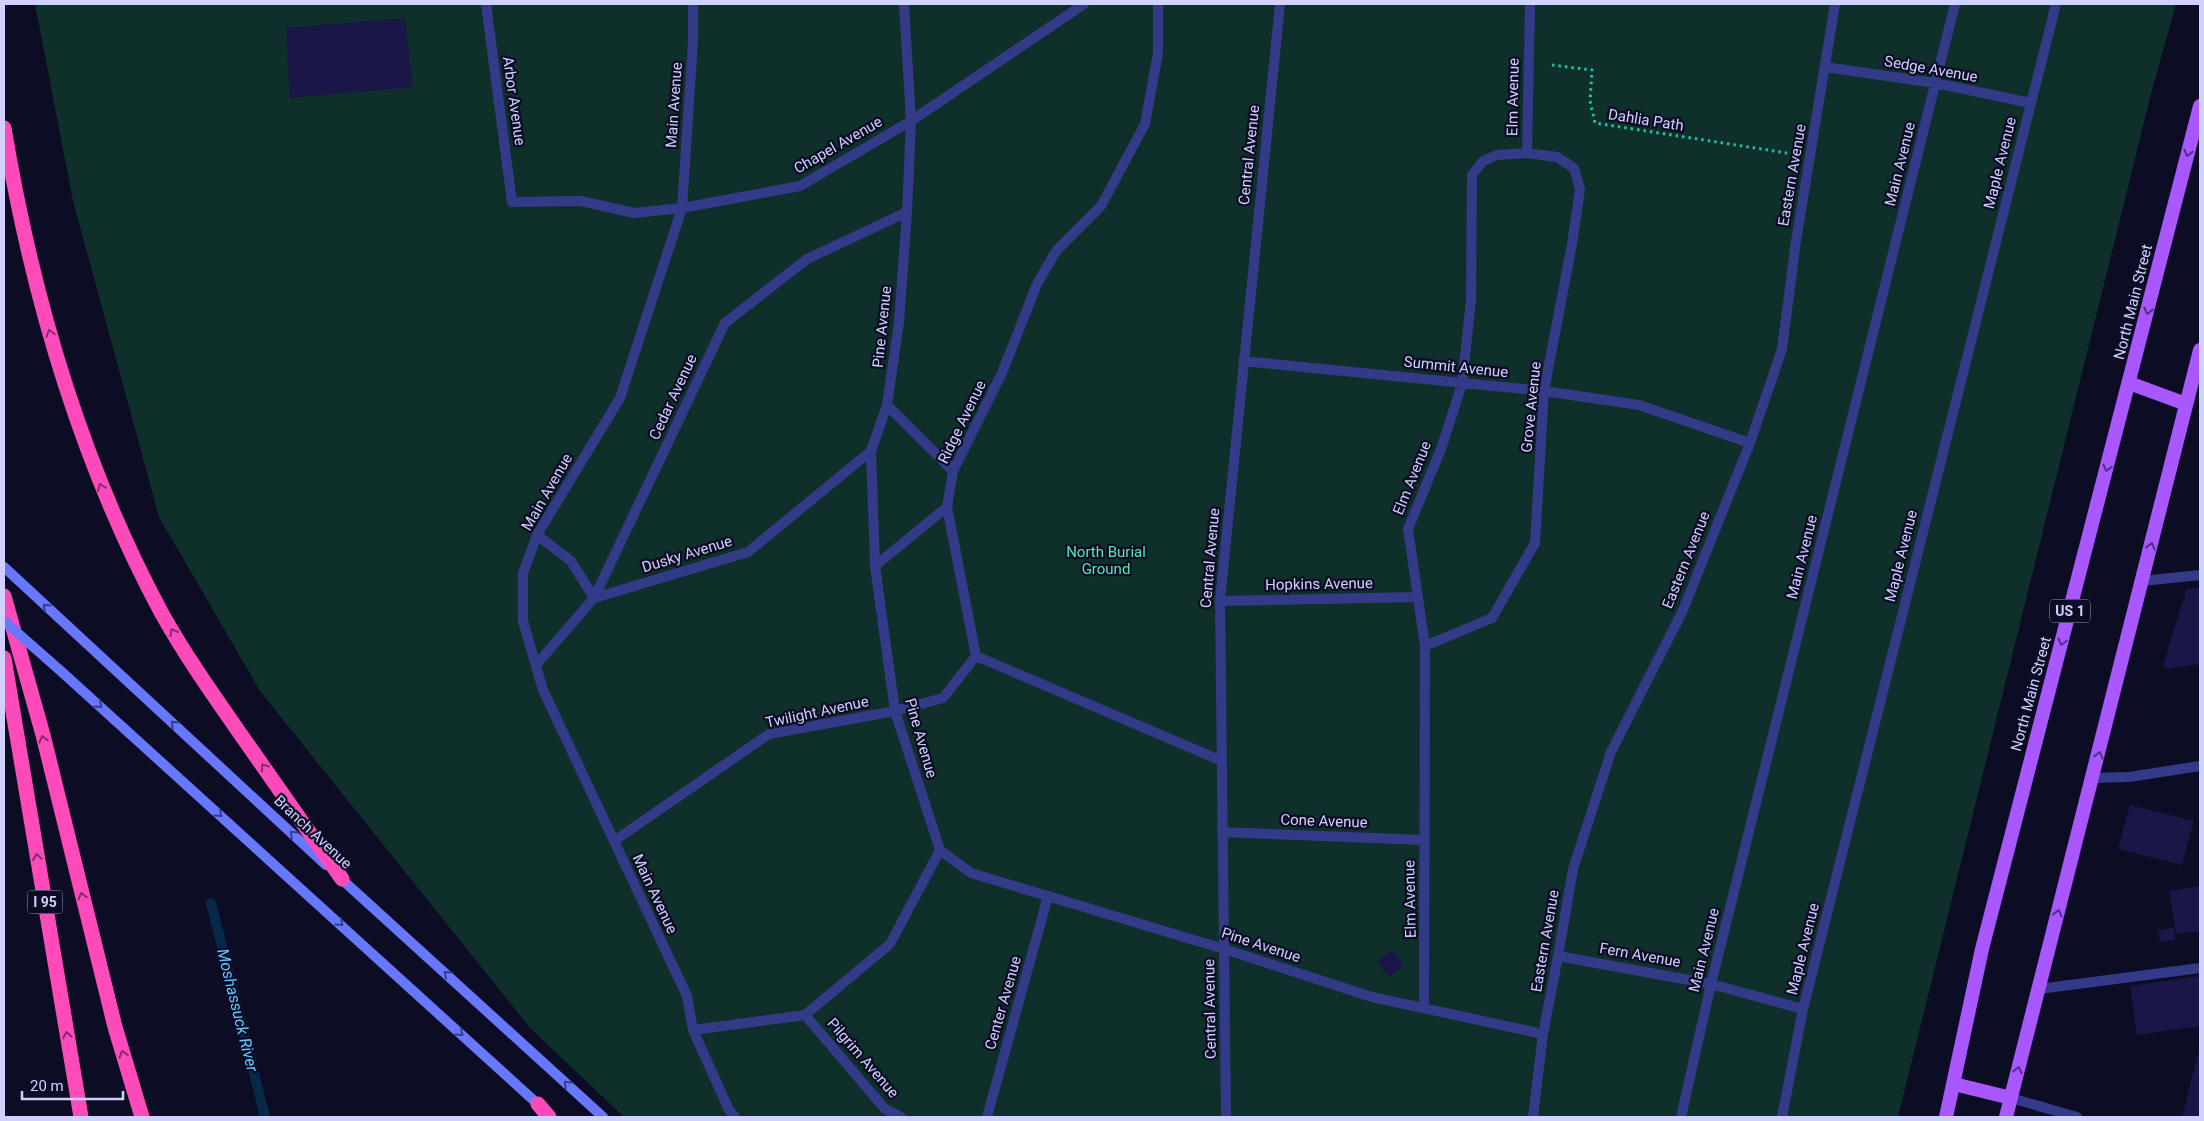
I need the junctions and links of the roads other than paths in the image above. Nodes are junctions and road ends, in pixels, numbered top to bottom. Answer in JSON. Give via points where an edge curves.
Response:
{"nodes":[{"id":1,"x":486,"y":4,"type":"edge"},
{"id":2,"x":693,"y":4,"type":"edge"},
{"id":3,"x":904,"y":4,"type":"edge"},
{"id":4,"x":1084,"y":4,"type":"edge"},
{"id":5,"x":1158,"y":4,"type":"edge"},
{"id":6,"x":1280,"y":4,"type":"edge"},
{"id":7,"x":1530,"y":4,"type":"edge"},
{"id":8,"x":1835,"y":4,"type":"edge"},
{"id":9,"x":1955,"y":4,"type":"edge"},
{"id":10,"x":2056,"y":4,"type":"edge"},
{"id":11,"x":1825,"y":67,"type":"junction"},
{"id":12,"x":1935,"y":83,"type":"junction"},
{"id":13,"x":2031,"y":103,"type":"junction"},
{"id":14,"x":2200,"y":106,"type":"edge"},
{"id":15,"x":911,"y":121,"type":"junction"},
{"id":16,"x":4,"y":128,"type":"edge"},
{"id":17,"x":1527,"y":153,"type":"junction"},
{"id":18,"x":512,"y":202,"type":"joint"},
{"id":19,"x":682,"y":208,"type":"junction"},
{"id":20,"x":907,"y":212,"type":"junction"},
{"id":21,"x":2200,"y":350,"type":"edge"},
{"id":22,"x":1243,"y":361,"type":"junction"},
{"id":23,"x":2129,"y":383,"type":"junction"},
{"id":24,"x":1462,"y":384,"type":"junction"},
{"id":25,"x":1544,"y":390,"type":"junction"},
{"id":26,"x":2186,"y":404,"type":"junction"},
{"id":27,"x":887,"y":405,"type":"junction"},
{"id":28,"x":1750,"y":443,"type":"junction"},
{"id":29,"x":871,"y":451,"type":"junction"},
{"id":30,"x":953,"y":471,"type":"junction"},
{"id":31,"x":947,"y":508,"type":"junction"},
{"id":32,"x":537,"y":534,"type":"junction"},
{"id":33,"x":875,"y":566,"type":"junction"},
{"id":34,"x":4,"y":567,"type":"edge"},
{"id":35,"x":2200,"y":575,"type":"edge"},
{"id":36,"x":2142,"y":581,"type":"junction"},
{"id":37,"x":4,"y":596,"type":"edge"},
{"id":38,"x":1418,"y":596,"type":"junction"},
{"id":39,"x":594,"y":598,"type":"junction"},
{"id":40,"x":1220,"y":601,"type":"junction"},
{"id":41,"x":4,"y":620,"type":"edge"},
{"id":42,"x":1425,"y":646,"type":"junction"},
{"id":43,"x":976,"y":656,"type":"junction"},
{"id":44,"x":4,"y":658,"type":"edge"},
{"id":45,"x":536,"y":665,"type":"junction"},
{"id":46,"x":895,"y":711,"type":"junction"},
{"id":47,"x":1222,"y":761,"type":"junction"},
{"id":48,"x":2200,"y":766,"type":"edge"},
{"id":49,"x":2093,"y":778,"type":"junction"},
{"id":50,"x":1222,"y":832,"type":"junction"},
{"id":51,"x":1424,"y":840,"type":"junction"},
{"id":52,"x":614,"y":841,"type":"junction"},
{"id":53,"x":940,"y":850,"type":"junction"},
{"id":54,"x":342,"y":879,"type":"junction"},
{"id":55,"x":1048,"y":896,"type":"junction"},
{"id":56,"x":1224,"y":949,"type":"junction"},
{"id":57,"x":1558,"y":956,"type":"junction"},
{"id":58,"x":2200,"y":968,"type":"edge"},
{"id":59,"x":1711,"y":984,"type":"junction"},
{"id":60,"x":2039,"y":989,"type":"junction"},
{"id":61,"x":1424,"y":1007,"type":"junction"},
{"id":62,"x":1803,"y":1009,"type":"junction"},
{"id":63,"x":805,"y":1014,"type":"junction"},
{"id":64,"x":693,"y":1030,"type":"junction"},
{"id":65,"x":1543,"y":1034,"type":"junction"},
{"id":66,"x":1954,"y":1084,"type":"junction"},
{"id":67,"x":2010,"y":1098,"type":"junction"},
{"id":68,"x":538,"y":1104,"type":"joint"},
{"id":69,"x":81,"y":1117,"type":"edge"},
{"id":70,"x":142,"y":1117,"type":"edge"},
{"id":71,"x":550,"y":1117,"type":"edge"},
{"id":72,"x":603,"y":1117,"type":"edge"},
{"id":73,"x":735,"y":1117,"type":"edge"},
{"id":74,"x":901,"y":1117,"type":"edge"},
{"id":75,"x":987,"y":1117,"type":"edge"},
{"id":76,"x":1226,"y":1117,"type":"edge"},
{"id":77,"x":1533,"y":1117,"type":"edge"},
{"id":78,"x":1680,"y":1117,"type":"edge"},
{"id":79,"x":1782,"y":1117,"type":"edge"},
{"id":80,"x":1946,"y":1117,"type":"edge"},
{"id":81,"x":2006,"y":1117,"type":"edge"},
{"id":82,"x":2077,"y":1117,"type":"edge"}],
"edges":[{"from":1,"to":18,"type":"street","name":"Arbor Avenue"},
{"from":2,"to":19,"type":"street","name":"Main Avenue"},
{"from":3,"to":15,"type":"street","name":"Pine Avenue"},
{"from":4,"to":15,"type":"street","name":"Chapel Avenue"},
{"from":5,"to":30,"type":"street","name":"Ridge Avenue","via":[[1158,53],[1145,124],[1101,206],[1056,251],[1038,284],[1002,373]]},
{"from":6,"to":22,"type":"street","name":"Central Avenue"},
{"from":7,"to":17,"type":"street","name":"Elm Avenue"},
{"from":8,"to":11,"type":"street","name":"Eastern Avenue"},
{"from":9,"to":12,"type":"street","name":"Main Avenue"},
{"from":10,"to":13,"type":"street","name":"Maple Avenue"},
{"from":11,"to":12,"type":"street","name":"Sedge Avenue"},
{"from":11,"to":28,"type":"street","name":"Eastern Avenue","via":[[1782,349]]},
{"from":12,"to":13,"type":"street","name":"Sedge Avenue"},
{"from":12,"to":59,"type":"street","name":"Main Avenue"},
{"from":13,"to":62,"type":"street","name":"Maple Avenue"},
{"from":14,"to":23,"type":"main road","name":"North Main Street","number":"US 1","one_way":true},
{"from":15,"to":19,"type":"street","name":"Chapel Avenue","via":[[800,186]]},
{"from":15,"to":20,"type":"street","name":"Pine Avenue"},
{"from":54,"to":16,"type":"highway","one_way":true,"via":[[189,658],[115,518],[74,413],[44,312],[24,235]]},
{"from":17,"to":24,"type":"street","name":"Elm Avenue","via":[[1497,155],[1483,161],[1472,175],[1471,300]]},
{"from":17,"to":25,"type":"street","name":"Grove Avenue","via":[[1556,158],[1574,168],[1580,189]]},
{"from":18,"to":19,"type":"street","name":"Chapel Avenue","via":[[581,201],[634,213]]},
{"from":19,"to":32,"type":"street","name":"Main Avenue","via":[[620,398]]},
{"from":20,"to":27,"type":"street","name":"Pine Avenue","via":[[899,322]]},
{"from":20,"to":39,"type":"street","name":"Cedar Avenue","via":[[807,259],[725,323]]},
{"from":21,"to":26,"type":"main road"},
{"from":22,"to":24,"type":"street","name":"Summit Avenue"},
{"from":22,"to":40,"type":"street","name":"Central Avenue"},
{"from":23,"to":26,"type":"main road"},
{"from":23,"to":66,"type":"main road","name":"North Main Street","number":"US 1","one_way":true,"via":[[1982,949]]},
{"from":24,"to":25,"type":"street","name":"Summit Avenue"},
{"from":24,"to":38,"type":"street","name":"Elm Avenue","via":[[1441,449],[1408,530]]},
{"from":25,"to":28,"type":"street","name":"Summit Avenue","via":[[1639,405]]},
{"from":25,"to":42,"type":"street","name":"Grove Avenue","via":[[1535,543],[1492,618]]},
{"from":36,"to":26,"type":"main road","one_way":true},
{"from":27,"to":29,"type":"street","name":"Pine Avenue"},
{"from":27,"to":30,"type":"street"},
{"from":28,"to":57,"type":"street","name":"Eastern Avenue","via":[[1683,610],[1611,752],[1573,870]]},
{"from":29,"to":33,"type":"street","name":"Pine Avenue"},
{"from":29,"to":39,"type":"street","name":"Dusky Avenue","via":[[748,552]]},
{"from":30,"to":31,"type":"street","name":"Ridge Avenue"},
{"from":31,"to":33,"type":"street"},
{"from":31,"to":43,"type":"street","name":"Ridge Avenue"},
{"from":32,"to":39,"type":"street","via":[[571,561]]},
{"from":32,"to":45,"type":"street","name":"Main Avenue","via":[[523,573],[523,621]]},
{"from":33,"to":46,"type":"street","name":"Pine Avenue"},
{"from":54,"to":34,"type":"main road","name":"Branch Avenue","one_way":true},
{"from":35,"to":36,"type":"street"},
{"from":49,"to":36,"type":"main road","one_way":true},
{"from":70,"to":37,"type":"highway","one_way":true,"via":[[115,1027]]},
{"from":38,"to":40,"type":"street","name":"Hopkins Avenue"},
{"from":38,"to":42,"type":"street","name":"Elm Avenue"},
{"from":39,"to":45,"type":"street","name":"Cedar Avenue"},
{"from":40,"to":47,"type":"street","name":"Central Avenue"},
{"from":41,"to":68,"type":"main road","one_way":true,"bridge":true},
{"from":42,"to":51,"type":"street","name":"Elm Avenue"},
{"from":43,"to":46,"type":"street","name":"Twilight Avenue","via":[[943,698]]},
{"from":43,"to":47,"type":"street"},
{"from":69,"to":44,"type":"highway","number":"I 95","one_way":true},
{"from":45,"to":52,"type":"street","name":"Main Avenue","via":[[543,690]]},
{"from":46,"to":52,"type":"street","name":"Twilight Avenue","via":[[769,734]]},
{"from":46,"to":53,"type":"street","name":"Pine Avenue"},
{"from":47,"to":50,"type":"street","name":"Central Avenue"},
{"from":48,"to":49,"type":"street","via":[[2129,777]]},
{"from":60,"to":49,"type":"main road","one_way":true},
{"from":50,"to":51,"type":"street","name":"Cone Avenue"},
{"from":50,"to":56,"type":"street","name":"Central Avenue"},
{"from":51,"to":61,"type":"street","name":"Elm Avenue"},
{"from":52,"to":64,"type":"street","name":"Main Avenue","via":[[687,996]]},
{"from":53,"to":55,"type":"street","name":"Pine Avenue","via":[[971,873]]},
{"from":53,"to":63,"type":"street","via":[[890,944]]},
{"from":72,"to":54,"type":"main road","name":"Branch Avenue","one_way":true},
{"from":55,"to":56,"type":"street","name":"Pine Avenue"},
{"from":55,"to":75,"type":"street","name":"Center Avenue"},
{"from":56,"to":61,"type":"street","name":"Pine Avenue","via":[[1372,997]]},
{"from":56,"to":76,"type":"street","name":"Central Avenue"},
{"from":57,"to":59,"type":"street","name":"Fern Avenue"},
{"from":57,"to":65,"type":"street","name":"Eastern Avenue"},
{"from":58,"to":60,"type":"street"},
{"from":59,"to":62,"type":"street","name":"Fern Avenue"},
{"from":59,"to":78,"type":"street","name":"Main Avenue"},
{"from":67,"to":60,"type":"main road","one_way":true},
{"from":61,"to":65,"type":"street","name":"Pine Avenue"},
{"from":62,"to":79,"type":"street","name":"Maple Avenue"},
{"from":63,"to":64,"type":"street"},
{"from":63,"to":74,"type":"street","name":"Pilgrim Avenue","via":[[886,1109]]},
{"from":64,"to":73,"type":"street","name":"Main Avenue"},
{"from":65,"to":77,"type":"street","name":"Eastern Avenue"},
{"from":66,"to":67,"type":"main road"},
{"from":66,"to":80,"type":"main road","name":"North Main Street","number":"US 1"},
{"from":67,"to":81,"type":"main road"},
{"from":67,"to":82,"type":"street"},
{"from":68,"to":71,"type":"highway"}]}
